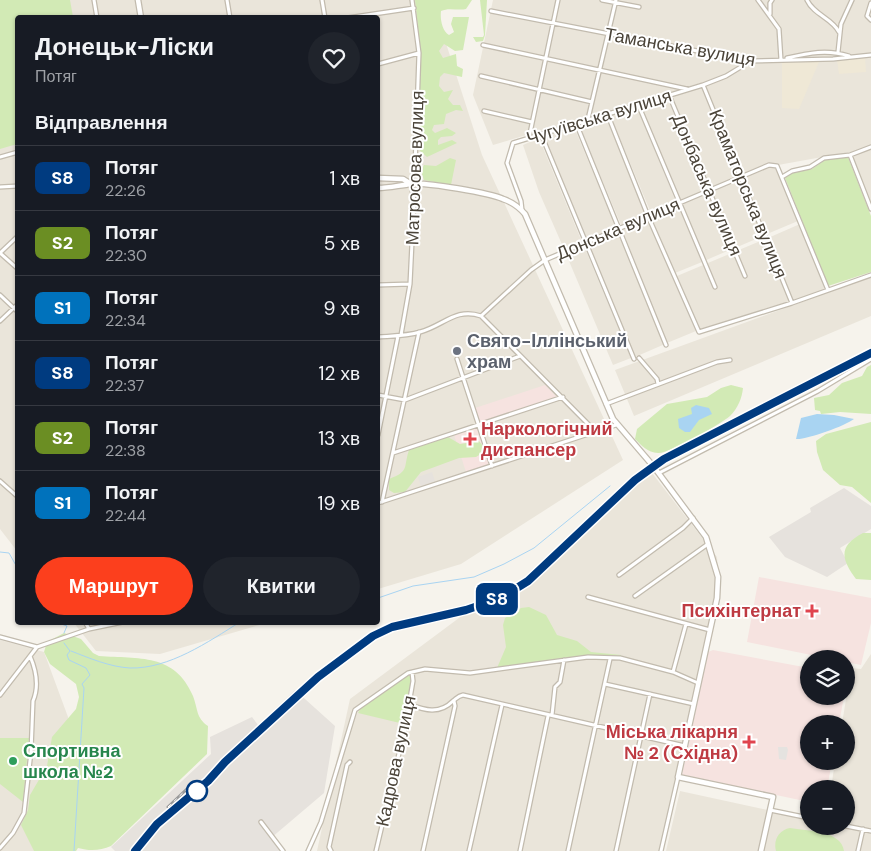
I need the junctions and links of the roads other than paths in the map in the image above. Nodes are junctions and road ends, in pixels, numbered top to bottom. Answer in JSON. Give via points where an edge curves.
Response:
{"nodes":[{"id":1,"x":94,"y":0,"type":"edge"},
{"id":2,"x":138,"y":0,"type":"edge"},
{"id":3,"x":227,"y":0,"type":"edge"},
{"id":4,"x":322,"y":0,"type":"edge"},
{"id":5,"x":412,"y":0,"type":"edge"},
{"id":6,"x":558,"y":0,"type":"edge"},
{"id":7,"x":602,"y":0,"type":"edge"},
{"id":8,"x":758,"y":0,"type":"edge"},
{"id":9,"x":772,"y":0,"type":"edge"},
{"id":10,"x":807,"y":0,"type":"edge"},
{"id":11,"x":852,"y":0,"type":"edge"},
{"id":12,"x":615,"y":1,"type":"edge"},
{"id":13,"x":871,"y":3,"type":"edge"},
{"id":14,"x":639,"y":7,"type":"dead end"},
{"id":15,"x":414,"y":8,"type":"junction"},
{"id":16,"x":491,"y":11,"type":"dead end"},
{"id":17,"x":96,"y":15,"type":"edge"},
{"id":18,"x":141,"y":15,"type":"edge"},
{"id":19,"x":230,"y":15,"type":"edge"},
{"id":20,"x":324,"y":15,"type":"edge"},
{"id":21,"x":367,"y":15,"type":"edge"},
{"id":22,"x":770,"y":15,"type":"junction"},
{"id":23,"x":871,"y":20,"type":"edge"},
{"id":24,"x":552,"y":22,"type":"junction"},
{"id":25,"x":839,"y":33,"type":"junction"},
{"id":26,"x":607,"y":34,"type":"junction"},
{"id":27,"x":483,"y":44,"type":"dead end"},
{"id":28,"x":838,"y":52,"type":"junction"},
{"id":29,"x":418,"y":53,"type":"junction"},
{"id":30,"x":871,"y":54,"type":"edge"},
{"id":31,"x":850,"y":56,"type":"junction"},
{"id":32,"x":545,"y":58,"type":"junction"},
{"id":33,"x":781,"y":60,"type":"junction"},
{"id":34,"x":750,"y":61,"type":"junction"},
{"id":35,"x":380,"y":63,"type":"edge"},
{"id":36,"x":599,"y":70,"type":"junction"},
{"id":37,"x":481,"y":76,"type":"dead end"},
{"id":38,"x":704,"y":85,"type":"junction"},
{"id":39,"x":688,"y":89,"type":"junction"},
{"id":40,"x":538,"y":90,"type":"junction"},
{"id":41,"x":669,"y":95,"type":"junction"},
{"id":42,"x":592,"y":102,"type":"junction"},
{"id":43,"x":638,"y":104,"type":"junction"},
{"id":44,"x":484,"y":112,"type":"dead end"},
{"id":45,"x":607,"y":113,"type":"junction"},
{"id":46,"x":588,"y":119,"type":"junction"},
{"id":47,"x":532,"y":122,"type":"junction"},
{"id":48,"x":576,"y":123,"type":"junction"},
{"id":49,"x":541,"y":134,"type":"junction"},
{"id":50,"x":529,"y":138,"type":"junction"},
{"id":51,"x":871,"y":147,"type":"edge"},
{"id":52,"x":15,"y":153,"type":"edge"},
{"id":53,"x":850,"y":155,"type":"junction"},
{"id":54,"x":0,"y":157,"type":"edge"},
{"id":55,"x":740,"y":177,"type":"junction"},
{"id":56,"x":782,"y":177,"type":"junction"},
{"id":57,"x":380,"y":178,"type":"edge"},
{"id":58,"x":411,"y":184,"type":"junction"},
{"id":59,"x":0,"y":186,"type":"edge"},
{"id":60,"x":15,"y":186,"type":"edge"},
{"id":61,"x":380,"y":188,"type":"edge"},
{"id":62,"x":708,"y":190,"type":"junction"},
{"id":63,"x":871,"y":190,"type":"edge"},
{"id":64,"x":865,"y":193,"type":"junction"},
{"id":65,"x":679,"y":203,"type":"junction"},
{"id":66,"x":871,"y":209,"type":"edge"},
{"id":67,"x":524,"y":212,"type":"junction"},
{"id":68,"x":648,"y":216,"type":"junction"},
{"id":69,"x":618,"y":228,"type":"junction"},
{"id":70,"x":15,"y":239,"type":"edge"},
{"id":71,"x":585,"y":244,"type":"junction"},
{"id":72,"x":0,"y":253,"type":"edge"},
{"id":73,"x":545,"y":260,"type":"junction"},
{"id":74,"x":15,"y":266,"type":"edge"},
{"id":75,"x":871,"y":274,"type":"edge"},
{"id":76,"x":745,"y":276,"type":"dead end"},
{"id":77,"x":410,"y":284,"type":"junction"},
{"id":78,"x":380,"y":286,"type":"edge"},
{"id":79,"x":715,"y":287,"type":"dead end"},
{"id":80,"x":828,"y":290,"type":"junction"},
{"id":81,"x":0,"y":295,"type":"edge"},
{"id":82,"x":792,"y":303,"type":"junction"},
{"id":83,"x":13,"y":308,"type":"joint"},
{"id":84,"x":481,"y":316,"type":"junction"},
{"id":85,"x":0,"y":321,"type":"edge"},
{"id":86,"x":419,"y":332,"type":"junction"},
{"id":87,"x":399,"y":335,"type":"junction"},
{"id":88,"x":380,"y":337,"type":"edge"},
{"id":89,"x":666,"y":345,"type":"dead end"},
{"id":90,"x":520,"y":356,"type":"junction"},
{"id":91,"x":639,"y":358,"type":"dead end"},
{"id":92,"x":457,"y":359,"type":"dead end"},
{"id":93,"x":871,"y":359,"type":"edge"},
{"id":94,"x":634,"y":360,"type":"dead end"},
{"id":95,"x":730,"y":360,"type":"dead end"},
{"id":96,"x":464,"y":376,"type":"junction"},
{"id":97,"x":658,"y":384,"type":"junction"},
{"id":98,"x":380,"y":395,"type":"edge"},
{"id":99,"x":386,"y":396,"type":"junction"},
{"id":100,"x":563,"y":397,"type":"junction"},
{"id":101,"x":405,"y":400,"type":"junction"},
{"id":102,"x":606,"y":404,"type":"junction"},
{"id":103,"x":480,"y":424,"type":"junction"},
{"id":104,"x":380,"y":425,"type":"edge"},
{"id":105,"x":616,"y":425,"type":"junction"},
{"id":106,"x":596,"y":432,"type":"junction"},
{"id":107,"x":393,"y":453,"type":"junction"},
{"id":108,"x":492,"y":466,"type":"junction"},
{"id":109,"x":659,"y":473,"type":"junction"},
{"id":110,"x":0,"y":480,"type":"edge"},
{"id":111,"x":15,"y":494,"type":"edge"},
{"id":112,"x":382,"y":502,"type":"joint"},
{"id":113,"x":694,"y":518,"type":"junction"},
{"id":114,"x":708,"y":544,"type":"junction"},
{"id":115,"x":619,"y":575,"type":"dead end"},
{"id":116,"x":635,"y":596,"type":"dead end"},
{"id":117,"x":588,"y":597,"type":"dead end"},
{"id":118,"x":686,"y":624,"type":"junction"},
{"id":119,"x":86,"y":625,"type":"edge"},
{"id":120,"x":108,"y":625,"type":"edge"},
{"id":121,"x":88,"y":629,"type":"junction"},
{"id":122,"x":710,"y":630,"type":"junction"},
{"id":123,"x":0,"y":637,"type":"edge"},
{"id":124,"x":37,"y":647,"type":"junction"},
{"id":125,"x":30,"y":656,"type":"junction"},
{"id":126,"x":610,"y":659,"type":"junction"},
{"id":127,"x":564,"y":660,"type":"junction"},
{"id":128,"x":412,"y":672,"type":"junction"},
{"id":129,"x":673,"y":672,"type":"junction"},
{"id":130,"x":698,"y":683,"type":"junction"},
{"id":131,"x":605,"y":684,"type":"junction"},
{"id":132,"x":650,"y":694,"type":"junction"},
{"id":133,"x":0,"y":695,"type":"edge"},
{"id":134,"x":454,"y":701,"type":"junction"},
{"id":135,"x":408,"y":704,"type":"junction"},
{"id":136,"x":694,"y":704,"type":"junction"},
{"id":137,"x":502,"y":705,"type":"junction"},
{"id":138,"x":550,"y":715,"type":"junction"},
{"id":139,"x":596,"y":726,"type":"junction"},
{"id":140,"x":642,"y":735,"type":"junction"},
{"id":141,"x":685,"y":746,"type":"junction"},
{"id":142,"x":350,"y":762,"type":"dead end"},
{"id":143,"x":678,"y":777,"type":"junction"},
{"id":144,"x":770,"y":810,"type":"junction"},
{"id":145,"x":800,"y":816,"type":"edge"},
{"id":146,"x":261,"y":822,"type":"dead end"},
{"id":147,"x":855,"y":828,"type":"edge"},
{"id":148,"x":863,"y":829,"type":"junction"},
{"id":149,"x":871,"y":831,"type":"edge"},
{"id":150,"x":0,"y":848,"type":"edge"},
{"id":151,"x":284,"y":851,"type":"edge"},
{"id":152,"x":308,"y":851,"type":"edge"},
{"id":153,"x":331,"y":851,"type":"edge"},
{"id":154,"x":376,"y":851,"type":"edge"},
{"id":155,"x":423,"y":851,"type":"edge"},
{"id":156,"x":469,"y":851,"type":"edge"},
{"id":157,"x":520,"y":851,"type":"edge"},
{"id":158,"x":568,"y":851,"type":"edge"},
{"id":159,"x":616,"y":851,"type":"edge"},
{"id":160,"x":661,"y":851,"type":"edge"},
{"id":161,"x":761,"y":851,"type":"edge"},
{"id":162,"x":858,"y":851,"type":"edge"}],
"edges":[{"from":1,"to":17,"type":"street"},
{"from":2,"to":18,"type":"street"},
{"from":3,"to":19,"type":"street"},
{"from":4,"to":20,"type":"street"},
{"from":5,"to":15,"type":"street","name":"Матросова вулиця"},
{"from":6,"to":24,"type":"street"},
{"from":7,"to":12,"type":"street"},
{"from":8,"to":22,"type":"street"},
{"from":9,"to":22,"type":"street"},
{"from":10,"to":25,"type":"street","via":[[817,13],[836,26]]},
{"from":11,"to":25,"type":"street"},
{"from":12,"to":14,"type":"street"},
{"from":12,"to":26,"type":"street"},
{"from":13,"to":23,"type":"street","via":[[867,16]]},
{"from":15,"to":21,"type":"street"},
{"from":15,"to":29,"type":"street","name":"Матросова вулиця"},
{"from":16,"to":24,"type":"street","name":"Таманська вулиця"},
{"from":22,"to":33,"type":"street","via":[[779,29]]},
{"from":24,"to":26,"type":"street","name":"Таманська вулиця"},
{"from":24,"to":32,"type":"street"},
{"from":25,"to":28,"type":"street"},
{"from":26,"to":34,"type":"street","name":"Таманська вулиця"},
{"from":26,"to":36,"type":"street"},
{"from":27,"to":32,"type":"street"},
{"from":28,"to":31,"type":"street"},
{"from":28,"to":33,"type":"street","via":[[817,51]]},
{"from":29,"to":35,"type":"street"},
{"from":29,"to":58,"type":"street","name":"Матросова вулиця","via":[[415,167]]},
{"from":30,"to":31,"type":"street","name":"Таманська вулиця"},
{"from":31,"to":33,"type":"street","name":"Таманська вулиця"},
{"from":32,"to":36,"type":"street"},
{"from":32,"to":40,"type":"street"},
{"from":33,"to":34,"type":"street","name":"Таманська вулиця"},
{"from":34,"to":38,"type":"street","name":"Чугуївська вулиця"},
{"from":36,"to":39,"type":"street"},
{"from":36,"to":42,"type":"street"},
{"from":37,"to":40,"type":"street"},
{"from":38,"to":39,"type":"street","name":"Чугуївська вулиця"},
{"from":38,"to":55,"type":"street","name":"Краматорська вулиця"},
{"from":39,"to":41,"type":"street","name":"Чугуївська вулиця"},
{"from":40,"to":42,"type":"street"},
{"from":40,"to":47,"type":"street"},
{"from":41,"to":43,"type":"street","name":"Чугуївська вулиця"},
{"from":41,"to":62,"type":"street","name":"Донбаська вулиця"},
{"from":42,"to":46,"type":"street"},
{"from":43,"to":45,"type":"street","name":"Чугуївська вулиця"},
{"from":43,"to":65,"type":"street"},
{"from":44,"to":47,"type":"street"},
{"from":45,"to":46,"type":"street","name":"Чугуївська вулиця"},
{"from":45,"to":68,"type":"street"},
{"from":46,"to":48,"type":"street","name":"Чугуївська вулиця"},
{"from":47,"to":50,"type":"street"},
{"from":48,"to":49,"type":"street","name":"Чугуївська вулиця"},
{"from":48,"to":69,"type":"street"},
{"from":49,"to":50,"type":"street","name":"Чугуївська вулиця"},
{"from":49,"to":71,"type":"street"},
{"from":50,"to":67,"type":"street","name":"Чугуївська вулиця","via":[[513,143],[506,163]]},
{"from":51,"to":53,"type":"street"},
{"from":52,"to":54,"type":"street"},
{"from":53,"to":56,"type":"street","via":[[824,158]]},
{"from":53,"to":64,"type":"street"},
{"from":55,"to":56,"type":"street","name":"Донська вулиця","via":[[769,165],[777,166]]},
{"from":55,"to":62,"type":"street","name":"Донська вулиця"},
{"from":55,"to":82,"type":"street","name":"Краматорська вулиця"},
{"from":56,"to":80,"type":"street"},
{"from":57,"to":58,"type":"street","via":[[402,179]]},
{"from":58,"to":61,"type":"street"},
{"from":58,"to":67,"type":"street","via":[[501,198]]},
{"from":58,"to":77,"type":"street","name":"Матросова вулиця","via":[[414,201]]},
{"from":59,"to":60,"type":"street"},
{"from":62,"to":65,"type":"street","name":"Донська вулиця"},
{"from":62,"to":76,"type":"street","name":"Донбаська вулиця"},
{"from":63,"to":64,"type":"street"},
{"from":64,"to":66,"type":"street"},
{"from":65,"to":68,"type":"street","name":"Донська вулиця"},
{"from":65,"to":79,"type":"street"},
{"from":67,"to":73,"type":"street"},
{"from":68,"to":69,"type":"street","name":"Донська вулиця"},
{"from":68,"to":82,"type":"street","via":[[699,332]]},
{"from":69,"to":71,"type":"street","name":"Донська вулиця"},
{"from":69,"to":89,"type":"street"},
{"from":70,"to":72,"type":"street"},
{"from":71,"to":73,"type":"street","name":"Донська вулиця"},
{"from":71,"to":94,"type":"street"},
{"from":72,"to":74,"type":"street"},
{"from":73,"to":84,"type":"street","name":"Донська вулиця"},
{"from":73,"to":102,"type":"street"},
{"from":75,"to":80,"type":"street"},
{"from":77,"to":78,"type":"street"},
{"from":77,"to":87,"type":"street","name":"Матросова вулиця"},
{"from":80,"to":82,"type":"street"},
{"from":81,"to":83,"type":"street"},
{"from":83,"to":85,"type":"street"},
{"from":84,"to":86,"type":"street","via":[[466,312]]},
{"from":84,"to":90,"type":"street"},
{"from":86,"to":87,"type":"street"},
{"from":86,"to":101,"type":"street"},
{"from":87,"to":88,"type":"street"},
{"from":87,"to":99,"type":"street","name":"Матросова вулиця"},
{"from":90,"to":96,"type":"street"},
{"from":90,"to":100,"type":"street"},
{"from":91,"to":97,"type":"street"},
{"from":92,"to":96,"type":"street"},
{"from":93,"to":109,"type":"street","via":[[818,391]]},
{"from":95,"to":97,"type":"street"},
{"from":96,"to":101,"type":"street"},
{"from":96,"to":103,"type":"street"},
{"from":97,"to":102,"type":"street"},
{"from":98,"to":99,"type":"street"},
{"from":99,"to":101,"type":"street"},
{"from":99,"to":104,"type":"street","name":"Матросова вулиця"},
{"from":100,"to":103,"type":"street"},
{"from":100,"to":106,"type":"street"},
{"from":101,"to":107,"type":"street"},
{"from":102,"to":105,"type":"street"},
{"from":103,"to":107,"type":"street"},
{"from":103,"to":108,"type":"street"},
{"from":105,"to":106,"type":"street"},
{"from":105,"to":109,"type":"street"},
{"from":106,"to":108,"type":"street"},
{"from":107,"to":112,"type":"street"},
{"from":108,"to":112,"type":"street"},
{"from":109,"to":113,"type":"street"},
{"from":110,"to":111,"type":"street"},
{"from":113,"to":114,"type":"street"},
{"from":113,"to":115,"type":"street"},
{"from":114,"to":116,"type":"street"},
{"from":114,"to":122,"type":"street","via":[[718,577]]},
{"from":117,"to":118,"type":"street"},
{"from":118,"to":122,"type":"street"},
{"from":118,"to":129,"type":"street"},
{"from":119,"to":121,"type":"street"},
{"from":120,"to":121,"type":"street"},
{"from":121,"to":124,"type":"street"},
{"from":122,"to":130,"type":"street"},
{"from":123,"to":124,"type":"street"},
{"from":124,"to":125,"type":"street"},
{"from":125,"to":133,"type":"street"},
{"from":125,"to":150,"type":"street","via":[[35,668],[36,694],[24,813]]},
{"from":126,"to":127,"type":"street"},
{"from":126,"to":129,"type":"street","via":[[620,658]]},
{"from":126,"to":131,"type":"street"},
{"from":127,"to":128,"type":"street","via":[[470,673],[425,669]]},
{"from":127,"to":138,"type":"street"},
{"from":128,"to":135,"type":"street","name":"Кадрова вулиця"},
{"from":128,"to":152,"type":"street","via":[[355,710],[321,822]]},
{"from":129,"to":130,"type":"street"},
{"from":130,"to":136,"type":"street"},
{"from":131,"to":132,"type":"street"},
{"from":131,"to":139,"type":"street"},
{"from":132,"to":136,"type":"street"},
{"from":132,"to":140,"type":"street"},
{"from":134,"to":135,"type":"street","via":[[443,710],[433,711]]},
{"from":134,"to":137,"type":"street","via":[[463,695]]},
{"from":134,"to":155,"type":"street"},
{"from":135,"to":154,"type":"street","name":"Кадрова вулиця"},
{"from":136,"to":141,"type":"street"},
{"from":137,"to":138,"type":"street"},
{"from":137,"to":156,"type":"street"},
{"from":138,"to":139,"type":"street"},
{"from":138,"to":157,"type":"street"},
{"from":139,"to":140,"type":"street"},
{"from":139,"to":158,"type":"street"},
{"from":140,"to":141,"type":"street"},
{"from":140,"to":159,"type":"street"},
{"from":141,"to":143,"type":"street"},
{"from":142,"to":153,"type":"street","via":[[329,847]]},
{"from":143,"to":144,"type":"street","via":[[773,798]]},
{"from":143,"to":160,"type":"street"},
{"from":144,"to":145,"type":"street"},
{"from":144,"to":161,"type":"street"},
{"from":146,"to":151,"type":"street"},
{"from":147,"to":148,"type":"street"},
{"from":148,"to":149,"type":"street"},
{"from":148,"to":162,"type":"street"}]}
